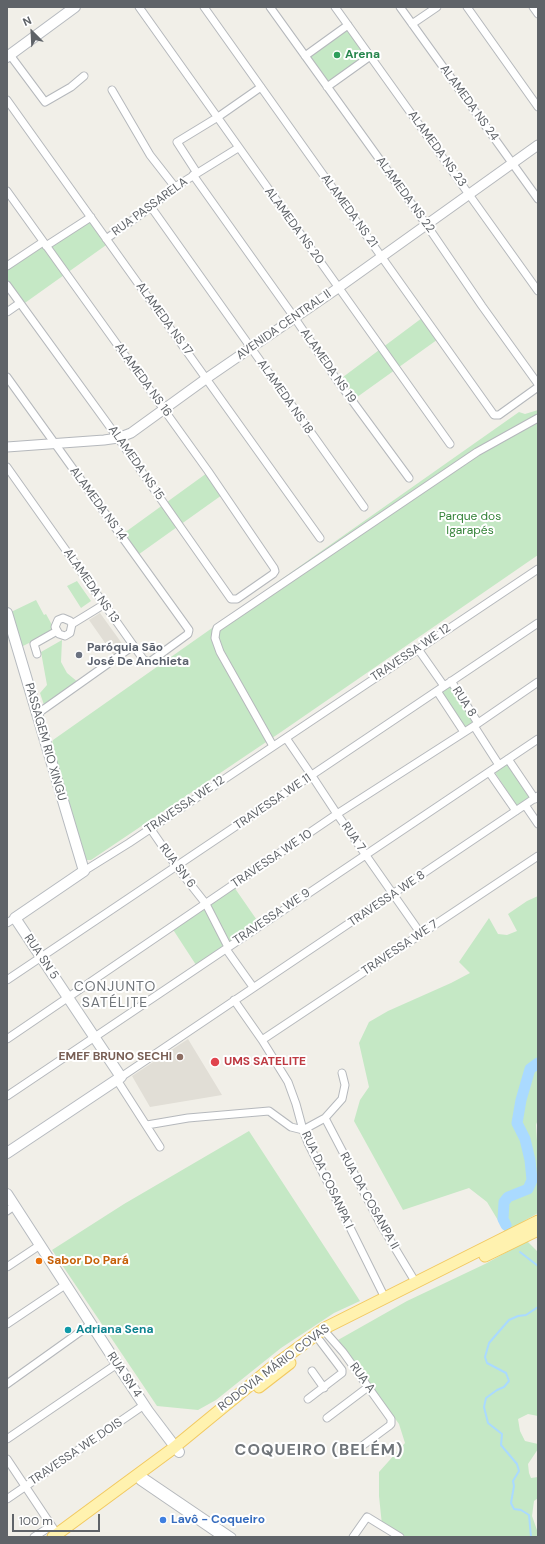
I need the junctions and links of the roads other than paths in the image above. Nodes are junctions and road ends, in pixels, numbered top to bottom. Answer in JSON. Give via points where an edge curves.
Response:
{"nodes":[{"id":1,"x":75,"y":7,"type":"edge"},
{"id":2,"x":139,"y":7,"type":"edge"},
{"id":3,"x":204,"y":7,"type":"edge"},
{"id":4,"x":270,"y":7,"type":"edge"},
{"id":5,"x":335,"y":7,"type":"edge"},
{"id":6,"x":400,"y":7,"type":"edge"},
{"id":7,"x":437,"y":7,"type":"edge"},
{"id":8,"x":467,"y":7,"type":"edge"},
{"id":9,"x":533,"y":7,"type":"edge"},
{"id":10,"x":538,"y":14,"type":"edge"},
{"id":11,"x":412,"y":24,"type":"junction"},
{"id":12,"x":348,"y":25,"type":"junction"},
{"id":13,"x":8,"y":56,"type":"edge"},
{"id":14,"x":305,"y":56,"type":"junction"},
{"id":15,"x":370,"y":56,"type":"junction"},
{"id":16,"x":84,"y":76,"type":"dead end"},
{"id":17,"x":261,"y":87,"type":"junction"},
{"id":18,"x":326,"y":87,"type":"junction"},
{"id":19,"x":112,"y":90,"type":"dead end"},
{"id":20,"x":7,"y":100,"type":"edge"},
{"id":21,"x":538,"y":107,"type":"edge"},
{"id":22,"x":218,"y":117,"type":"junction"},
{"id":23,"x":538,"y":145,"type":"edge"},
{"id":24,"x":238,"y":148,"type":"junction"},
{"id":25,"x":512,"y":163,"type":"junction"},
{"id":26,"x":195,"y":174,"type":"junction"},
{"id":27,"x":175,"y":187,"type":"junction"},
{"id":28,"x":7,"y":191,"type":"edge"},
{"id":29,"x":469,"y":193,"type":"junction"},
{"id":30,"x":538,"y":199,"type":"edge"},
{"id":31,"x":151,"y":207,"type":"junction"},
{"id":32,"x":91,"y":217,"type":"junction"},
{"id":33,"x":426,"y":224,"type":"junction"},
{"id":34,"x":106,"y":239,"type":"junction"},
{"id":35,"x":45,"y":244,"type":"junction"},
{"id":36,"x":382,"y":256,"type":"junction"},
{"id":37,"x":7,"y":266,"type":"edge"},
{"id":38,"x":7,"y":285,"type":"edge"},
{"id":39,"x":338,"y":288,"type":"junction"},
{"id":40,"x":538,"y":291,"type":"edge"},
{"id":41,"x":20,"y":303,"type":"junction"},
{"id":42,"x":7,"y":312,"type":"edge"},
{"id":43,"x":294,"y":317,"type":"junction"},
{"id":44,"x":251,"y":348,"type":"junction"},
{"id":45,"x":7,"y":377,"type":"edge"},
{"id":46,"x":207,"y":378,"type":"junction"},
{"id":47,"x":538,"y":384,"type":"edge"},
{"id":48,"x":538,"y":387,"type":"edge"},
{"id":49,"x":164,"y":409,"type":"junction"},
{"id":50,"x":538,"y":418,"type":"edge"},
{"id":51,"x":118,"y":438,"type":"junction"},
{"id":52,"x":54,"y":443,"type":"junction"},
{"id":53,"x":450,"y":444,"type":"dead end"},
{"id":54,"x":7,"y":447,"type":"edge"},
{"id":55,"x":7,"y":467,"type":"edge"},
{"id":56,"x":409,"y":478,"type":"dead end"},
{"id":57,"x":364,"y":508,"type":"dead end"},
{"id":58,"x":320,"y":538,"type":"dead end"},
{"id":59,"x":538,"y":569,"type":"edge"},
{"id":60,"x":275,"y":572,"type":"joint"},
{"id":61,"x":104,"y":605,"type":"junction"},
{"id":62,"x":7,"y":613,"type":"edge"},
{"id":63,"x":538,"y":623,"type":"edge"},
{"id":64,"x":72,"y":624,"type":"junction"},
{"id":65,"x":57,"y":631,"type":"junction"},
{"id":66,"x":189,"y":632,"type":"joint"},
{"id":67,"x":133,"y":646,"type":"junction"},
{"id":68,"x":418,"y":649,"type":"junction"},
{"id":69,"x":37,"y":654,"type":"dead end"},
{"id":70,"x":451,"y":681,"type":"junction"},
{"id":71,"x":538,"y":682,"type":"edge"},
{"id":72,"x":444,"y":686,"type":"junction"},
{"id":73,"x":437,"y":691,"type":"junction"},
{"id":74,"x":37,"y":714,"type":"junction"},
{"id":75,"x":476,"y":724,"type":"junction"},
{"id":76,"x":464,"y":732,"type":"junction"},
{"id":77,"x":286,"y":738,"type":"junction"},
{"id":78,"x":538,"y":739,"type":"edge"},
{"id":79,"x":273,"y":746,"type":"junction"},
{"id":80,"x":508,"y":759,"type":"junction"},
{"id":81,"x":499,"y":764,"type":"junction"},
{"id":82,"x":489,"y":772,"type":"junction"},
{"id":83,"x":312,"y":776,"type":"junction"},
{"id":84,"x":536,"y":797,"type":"edge"},
{"id":85,"x":525,"y":805,"type":"junction"},
{"id":86,"x":516,"y":811,"type":"junction"},
{"id":87,"x":337,"y":814,"type":"junction"},
{"id":88,"x":538,"y":824,"type":"edge"},
{"id":89,"x":150,"y":828,"type":"junction"},
{"id":90,"x":365,"y":854,"type":"junction"},
{"id":91,"x":538,"y":856,"type":"edge"},
{"id":92,"x":176,"y":866,"type":"junction"},
{"id":93,"x":84,"y":871,"type":"junction"},
{"id":94,"x":393,"y":895,"type":"junction"},
{"id":95,"x":206,"y":904,"type":"junction"},
{"id":96,"x":11,"y":920,"type":"edge"},
{"id":97,"x":421,"y":934,"type":"junction"},
{"id":98,"x":227,"y":948,"type":"junction"},
{"id":99,"x":41,"y":958,"type":"junction"},
{"id":100,"x":7,"y":980,"type":"edge"},
{"id":101,"x":253,"y":987,"type":"junction"},
{"id":102,"x":68,"y":997,"type":"junction"},
{"id":103,"x":234,"y":1000,"type":"junction"},
{"id":104,"x":94,"y":1036,"type":"junction"},
{"id":105,"x":7,"y":1038,"type":"edge"},
{"id":106,"x":262,"y":1040,"type":"junction"},
{"id":107,"x":342,"y":1072,"type":"dead end"},
{"id":108,"x":119,"y":1078,"type":"junction"},
{"id":109,"x":7,"y":1096,"type":"edge"},
{"id":110,"x":325,"y":1118,"type":"junction"},
{"id":111,"x":147,"y":1125,"type":"junction"},
{"id":112,"x":303,"y":1130,"type":"junction"},
{"id":113,"x":160,"y":1147,"type":"dead end"},
{"id":114,"x":7,"y":1152,"type":"edge"},
{"id":115,"x":7,"y":1194,"type":"edge"},
{"id":116,"x":11,"y":1208,"type":"edge"},
{"id":117,"x":538,"y":1221,"type":"edge"},
{"id":118,"x":538,"y":1230,"type":"edge"},
{"id":119,"x":40,"y":1245,"type":"junction"},
{"id":120,"x":7,"y":1267,"type":"edge"},
{"id":121,"x":416,"y":1283,"type":"junction"},
{"id":122,"x":65,"y":1285,"type":"junction"},
{"id":123,"x":385,"y":1298,"type":"junction"},
{"id":124,"x":7,"y":1324,"type":"edge"},
{"id":125,"x":90,"y":1324,"type":"junction"},
{"id":126,"x":324,"y":1338,"type":"junction"},
{"id":127,"x":117,"y":1364,"type":"junction"},
{"id":128,"x":312,"y":1371,"type":"dead end"},
{"id":129,"x":7,"y":1384,"type":"edge"},
{"id":130,"x":368,"y":1387,"type":"junction"},
{"id":131,"x":324,"y":1388,"type":"junction"},
{"id":132,"x":308,"y":1399,"type":"dead end"},
{"id":133,"x":144,"y":1405,"type":"junction"},
{"id":134,"x":327,"y":1418,"type":"dead end"},
{"id":135,"x":7,"y":1439,"type":"edge"},
{"id":136,"x":177,"y":1449,"type":"junction"},
{"id":137,"x":358,"y":1449,"type":"dead end"},
{"id":138,"x":7,"y":1459,"type":"edge"},
{"id":139,"x":142,"y":1479,"type":"junction"},
{"id":140,"x":25,"y":1486,"type":"junction"},
{"id":141,"x":7,"y":1499,"type":"edge"},
{"id":142,"x":203,"y":1521,"type":"junction"},
{"id":143,"x":56,"y":1533,"type":"edge"},
{"id":144,"x":391,"y":1535,"type":"edge"},
{"id":145,"x":34,"y":1537,"type":"edge"},
{"id":146,"x":222,"y":1537,"type":"edge"},
{"id":147,"x":232,"y":1537,"type":"edge"},
{"id":148,"x":353,"y":1537,"type":"edge"},
{"id":149,"x":400,"y":1537,"type":"edge"}],
"edges":[{"from":1,"to":13,"type":"main road"},
{"from":2,"to":22,"type":"street","name":"ALAMEDA NS 20"},
{"from":3,"to":17,"type":"street","name":"ALAMEDA NS 21"},
{"from":4,"to":14,"type":"street","name":"ALAMEDA NS 22"},
{"from":5,"to":12,"type":"street","name":"ALAMEDA NS 23"},
{"from":6,"to":11,"type":"street","name":"ALAMEDA NS 24"},
{"from":7,"to":11,"type":"street"},
{"from":8,"to":21,"type":"street"},
{"from":9,"to":10,"type":"street"},
{"from":11,"to":25,"type":"street","name":"ALAMEDA NS 24"},
{"from":12,"to":14,"type":"street"},
{"from":12,"to":15,"type":"street","name":"ALAMEDA NS 23"},
{"from":13,"to":16,"type":"street","via":[[45,102]]},
{"from":14,"to":18,"type":"street","name":"ALAMEDA NS 22"},
{"from":15,"to":18,"type":"street"},
{"from":15,"to":29,"type":"street","name":"ALAMEDA NS 23"},
{"from":17,"to":22,"type":"street"},
{"from":17,"to":36,"type":"street","name":"ALAMEDA NS 21"},
{"from":18,"to":33,"type":"street","name":"ALAMEDA NS 22"},
{"from":19,"to":27,"type":"street","via":[[150,155]]},
{"from":20,"to":32,"type":"street","name":"ALAMEDA NS 17"},
{"from":22,"to":24,"type":"street","name":"ALAMEDA NS 20"},
{"from":22,"to":26,"type":"street","name":"ALAMEDA NS 19","via":[[177,142]]},
{"from":23,"to":25,"type":"street","name":"AVENIDA CENTRAL II"},
{"from":24,"to":26,"type":"street","name":"RUA PASSARELA"},
{"from":24,"to":39,"type":"street","name":"ALAMEDA NS 20"},
{"from":25,"to":29,"type":"street","name":"AVENIDA CENTRAL II"},
{"from":25,"to":30,"type":"street","name":"ALAMEDA NS 24"},
{"from":26,"to":27,"type":"street","name":"RUA PASSARELA"},
{"from":26,"to":43,"type":"street","name":"ALAMEDA NS 19"},
{"from":27,"to":31,"type":"street","name":"RUA PASSARELA"},
{"from":28,"to":35,"type":"street","name":"ALAMEDA NS 16"},
{"from":29,"to":33,"type":"street","name":"AVENIDA CENTRAL II"},
{"from":29,"to":40,"type":"street","name":"ALAMEDA NS 23"},
{"from":31,"to":34,"type":"street","name":"RUA PASSARELA"},
{"from":31,"to":44,"type":"street","name":"ALAMEDA NS 18"},
{"from":32,"to":34,"type":"street","name":"ALAMEDA NS 17"},
{"from":32,"to":35,"type":"street"},
{"from":33,"to":36,"type":"street","name":"AVENIDA CENTRAL II"},
{"from":33,"to":47,"type":"street","name":"ALAMEDA NS 22"},
{"from":34,"to":46,"type":"street","name":"ALAMEDA NS 17"},
{"from":35,"to":37,"type":"street"},
{"from":35,"to":49,"type":"street","name":"ALAMEDA NS 16"},
{"from":36,"to":39,"type":"street","name":"AVENIDA CENTRAL II"},
{"from":36,"to":48,"type":"street","name":"ALAMEDA NS 21","via":[[494,414],[499,414]]},
{"from":38,"to":41,"type":"street","name":"ALAMEDA NS 15"},
{"from":39,"to":43,"type":"street","name":"AVENIDA CENTRAL II"},
{"from":39,"to":53,"type":"street","name":"ALAMEDA NS 20"},
{"from":41,"to":42,"type":"street"},
{"from":41,"to":51,"type":"street","name":"ALAMEDA NS 15"},
{"from":43,"to":44,"type":"street","name":"AVENIDA CENTRAL II"},
{"from":43,"to":56,"type":"street","name":"ALAMEDA NS 19"},
{"from":44,"to":46,"type":"street","name":"AVENIDA CENTRAL II"},
{"from":44,"to":57,"type":"street","name":"ALAMEDA NS 18"},
{"from":45,"to":52,"type":"street","name":"ALAMEDA NS 14"},
{"from":46,"to":49,"type":"street","name":"AVENIDA CENTRAL II"},
{"from":46,"to":58,"type":"street","name":"ALAMEDA NS 17"},
{"from":49,"to":51,"type":"street","name":"AVENIDA CENTRAL II","via":[[131,433]]},
{"from":49,"to":60,"type":"street","name":"ALAMEDA NS 16"},
{"from":50,"to":79,"type":"street","via":[[477,452],[218,628],[215,638],[222,656]]},
{"from":51,"to":52,"type":"street","name":"AVENIDA CENTRAL II"},
{"from":51,"to":60,"type":"street","name":"ALAMEDA NS 15","via":[[232,600]]},
{"from":52,"to":54,"type":"street","name":"AVENIDA CENTRAL II"},
{"from":52,"to":66,"type":"street","name":"ALAMEDA NS 14"},
{"from":55,"to":61,"type":"street","name":"ALAMEDA NS 13"},
{"from":59,"to":68,"type":"street","name":"TRAVESSA WE 12"},
{"from":61,"to":64,"type":"street"},
{"from":61,"to":67,"type":"street","name":"ALAMEDA NS 13"},
{"from":62,"to":74,"type":"main road","name":"PASSAGEM RIO XINGU"},
{"from":63,"to":70,"type":"street","name":"TRAVESSA WE 11"},
{"from":64,"to":65,"type":"street","via":[[69,637]]},
{"from":64,"to":65,"type":"street","via":[[67,619],[58,620],[55,627]]},
{"from":65,"to":69,"type":"street","via":[[34,644]]},
{"from":66,"to":67,"type":"street","name":"ALAMEDA NS 13","via":[[149,662],[143,659]]},
{"from":67,"to":74,"type":"street"},
{"from":68,"to":72,"type":"street","name":"RUA 8"},
{"from":68,"to":77,"type":"street","name":"TRAVESSA WE 12"},
{"from":70,"to":72,"type":"street","name":"TRAVESSA WE 11"},
{"from":70,"to":75,"type":"street","name":"RUA 8"},
{"from":71,"to":75,"type":"street","name":"TRAVESSA WE 10"},
{"from":72,"to":73,"type":"street","name":"TRAVESSA WE 11"},
{"from":73,"to":76,"type":"street","name":"RUA 8"},
{"from":73,"to":83,"type":"street","name":"TRAVESSA WE 11"},
{"from":74,"to":93,"type":"main road","name":"PASSAGEM RIO XINGU"},
{"from":75,"to":76,"type":"street","name":"TRAVESSA WE 10"},
{"from":75,"to":81,"type":"street","name":"RUA 8"},
{"from":76,"to":87,"type":"street","name":"TRAVESSA WE 10"},
{"from":77,"to":79,"type":"street","name":"TRAVESSA WE 12"},
{"from":77,"to":83,"type":"street","name":"RUA 7"},
{"from":78,"to":80,"type":"street","name":"TRAVESSA WE 9"},
{"from":79,"to":89,"type":"street","name":"TRAVESSA WE 12"},
{"from":80,"to":81,"type":"street","name":"TRAVESSA WE 9"},
{"from":80,"to":84,"type":"street"},
{"from":81,"to":82,"type":"street","name":"TRAVESSA WE 9"},
{"from":82,"to":86,"type":"street"},
{"from":82,"to":90,"type":"street","name":"TRAVESSA WE 9"},
{"from":83,"to":87,"type":"street","name":"RUA 7"},
{"from":83,"to":92,"type":"street","name":"TRAVESSA WE 11"},
{"from":84,"to":85,"type":"street","name":"TRAVESSA WE 8"},
{"from":85,"to":86,"type":"street","name":"TRAVESSA WE 8"},
{"from":85,"to":88,"type":"street"},
{"from":86,"to":94,"type":"street","name":"TRAVESSA WE 8"},
{"from":87,"to":90,"type":"street","name":"RUA 7"},
{"from":87,"to":95,"type":"street","name":"TRAVESSA WE 10"},
{"from":89,"to":92,"type":"street","name":"RUA SN 6"},
{"from":89,"to":93,"type":"street","name":"TRAVESSA WE 12"},
{"from":90,"to":94,"type":"street","name":"RUA 7"},
{"from":90,"to":98,"type":"street","name":"TRAVESSA WE 9"},
{"from":91,"to":97,"type":"street","name":"TRAVESSA WE 7"},
{"from":92,"to":95,"type":"street","name":"RUA SN 6"},
{"from":92,"to":99,"type":"street","name":"TRAVESSA WE 11"},
{"from":93,"to":96,"type":"main road"},
{"from":94,"to":97,"type":"street","name":"RUA 7"},
{"from":94,"to":101,"type":"street","name":"TRAVESSA WE 8"},
{"from":95,"to":98,"type":"street","name":"RUA SN 6"},
{"from":95,"to":102,"type":"street","name":"TRAVESSA WE 10"},
{"from":96,"to":99,"type":"main road","name":"RUA SN 5"},
{"from":97,"to":106,"type":"street","name":"TRAVESSA WE 7"},
{"from":98,"to":101,"type":"street"},
{"from":98,"to":104,"type":"street","name":"TRAVESSA WE 9"},
{"from":99,"to":100,"type":"street","name":"TRAVESSA WE 11"},
{"from":99,"to":102,"type":"main road","name":"RUA SN 5"},
{"from":101,"to":103,"type":"street","name":"TRAVESSA WE 8"},
{"from":102,"to":104,"type":"main road","name":"RUA SN 5"},
{"from":102,"to":105,"type":"street","name":"TRAVESSA WE 10"},
{"from":103,"to":106,"type":"street","name":"RUA DA COSANPA I"},
{"from":103,"to":108,"type":"street"},
{"from":104,"to":108,"type":"main road","name":"RUA SN 5"},
{"from":104,"to":109,"type":"street","name":"TRAVESSA WE 9"},
{"from":106,"to":112,"type":"street","name":"RUA DA COSANPA I","via":[[288,1082]]},
{"from":107,"to":110,"type":"street","via":[[345,1085],[342,1099]]},
{"from":108,"to":111,"type":"street"},
{"from":108,"to":114,"type":"main road"},
{"from":110,"to":112,"type":"street"},
{"from":110,"to":121,"type":"street","name":"RUA DA COSANPA II","via":[[381,1225]]},
{"from":111,"to":112,"type":"street","via":[[188,1118],[267,1111],[291,1127]]},
{"from":111,"to":113,"type":"street"},
{"from":112,"to":123,"type":"street","name":"RUA DA COSANPA I"},
{"from":115,"to":116,"type":"main road","name":"RUA SN 4"},
{"from":116,"to":119,"type":"main road","name":"RUA SN 4"},
{"from":117,"to":121,"type":"main road","name":"RODOVIA MÁRIO COVAS"},
{"from":118,"to":126,"type":"main road","name":"RODOVIA MÁRIO COVAS"},
{"from":119,"to":120,"type":"street"},
{"from":119,"to":122,"type":"main road","name":"RUA SN 4"},
{"from":121,"to":123,"type":"main road","name":"RODOVIA MÁRIO COVAS"},
{"from":122,"to":124,"type":"street"},
{"from":122,"to":125,"type":"main road","name":"RUA SN 4"},
{"from":123,"to":136,"type":"main road","name":"RODOVIA MÁRIO COVAS","via":[[325,1328],[271,1368]]},
{"from":125,"to":127,"type":"main road","name":"RUA SN 4"},
{"from":125,"to":129,"type":"street"},
{"from":126,"to":130,"type":"street","name":"RUA A","via":[[343,1352]]},
{"from":126,"to":131,"type":"street","via":[[342,1370],[342,1373]]},
{"from":126,"to":136,"type":"main road","name":"RODOVIA MÁRIO COVAS"},
{"from":127,"to":133,"type":"main road","name":"RUA SN 4"},
{"from":127,"to":135,"type":"street"},
{"from":128,"to":131,"type":"street"},
{"from":130,"to":134,"type":"street"},
{"from":130,"to":137,"type":"street","name":"RUA A","via":[[389,1416],[391,1424]]},
{"from":131,"to":132,"type":"street"},
{"from":133,"to":136,"type":"main road","name":"RUA SN 4"},
{"from":133,"to":140,"type":"street","name":"TRAVESSA WE DOIS"},
{"from":136,"to":139,"type":"main road","name":"RODOVIA MÁRIO COVAS"},
{"from":136,"to":143,"type":"main road","name":"RODOVIA MÁRIO COVAS"},
{"from":138,"to":140,"type":"street"},
{"from":139,"to":142,"type":"street"},
{"from":139,"to":143,"type":"main road","name":"RODOVIA MÁRIO COVAS"},
{"from":140,"to":141,"type":"street","name":"TRAVESSA WE DOIS"},
{"from":140,"to":143,"type":"street"},
{"from":142,"to":146,"type":"street"},
{"from":142,"to":147,"type":"street"},
{"from":143,"to":145,"type":"street"},
{"from":144,"to":148,"type":"street","via":[[367,1518]]},
{"from":144,"to":149,"type":"street"}]}
